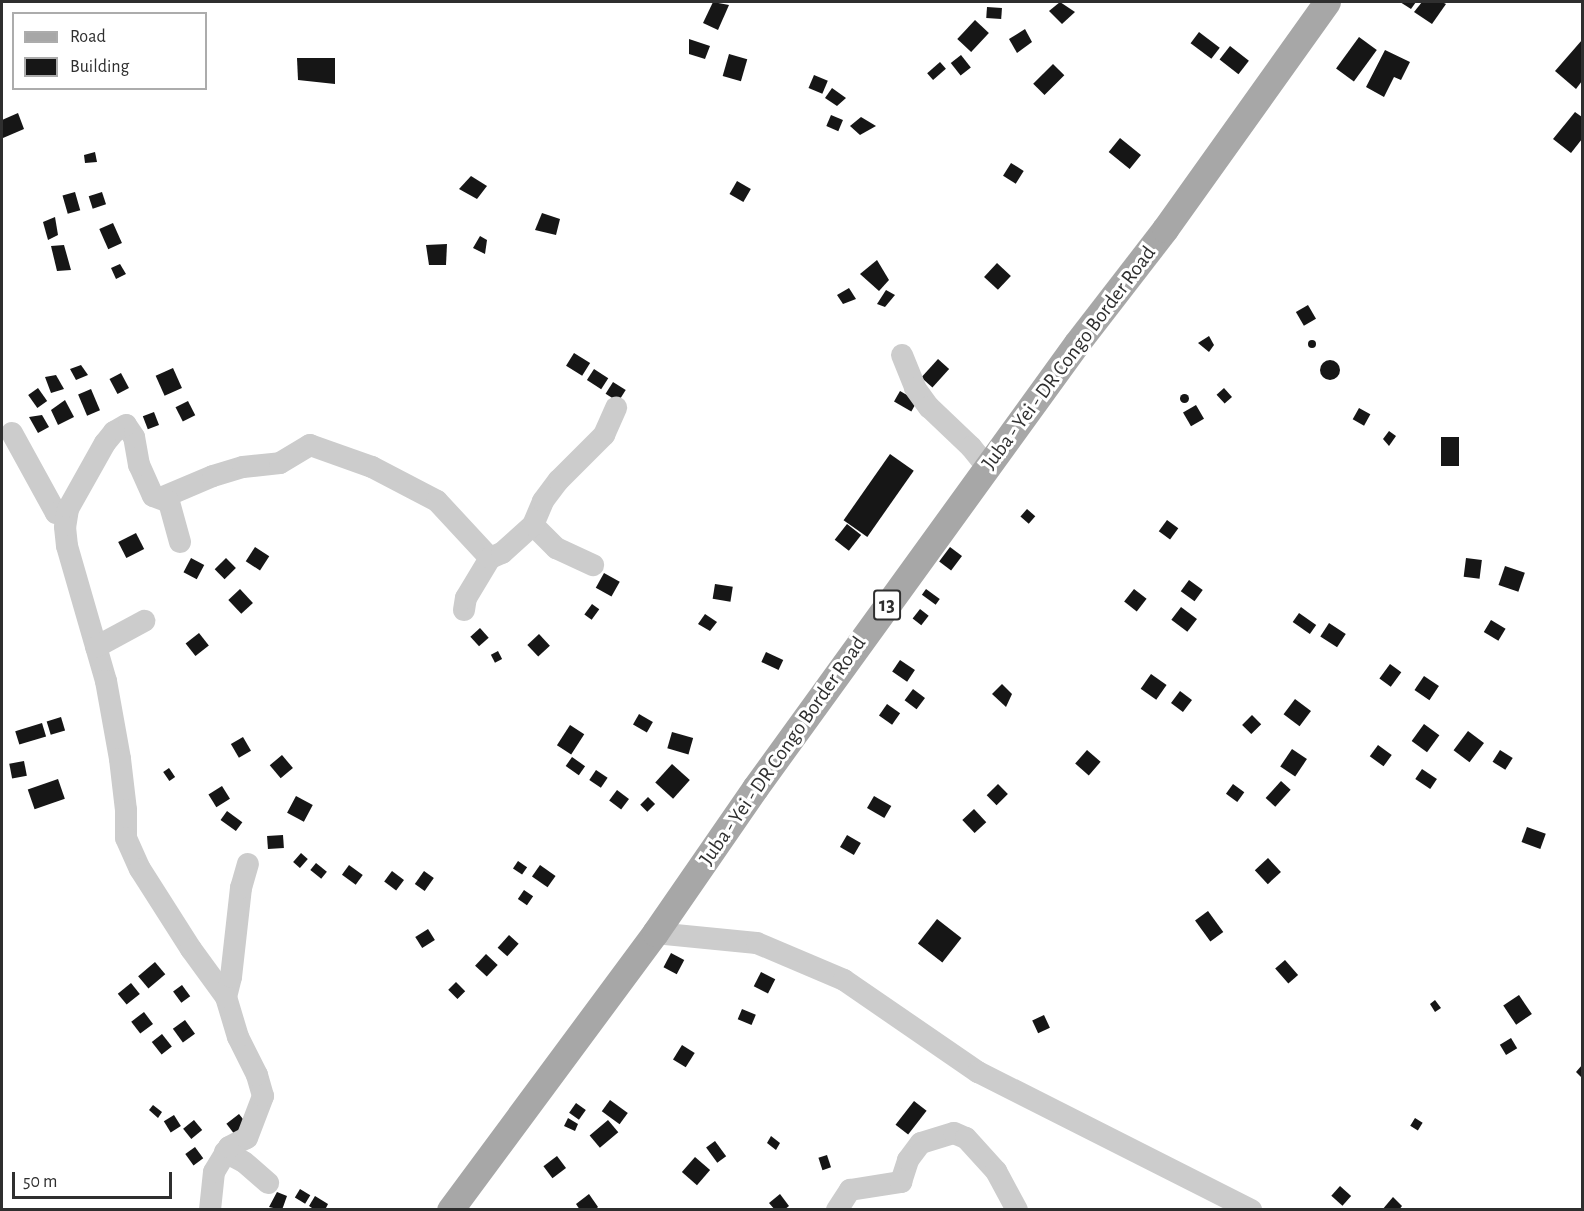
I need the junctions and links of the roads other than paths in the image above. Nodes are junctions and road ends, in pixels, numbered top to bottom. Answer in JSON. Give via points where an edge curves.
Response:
{"nodes":[{"id":1,"x":1328,"y":2,"type":"edge"},
{"id":2,"x":903,"y":355,"type":"dead end"},
{"id":3,"x":616,"y":408,"type":"dead end"},
{"id":4,"x":12,"y":433,"type":"dead end"},
{"id":5,"x":987,"y":467,"type":"junction"},
{"id":6,"x":161,"y":498,"type":"junction"},
{"id":7,"x":67,"y":513,"type":"junction"},
{"id":8,"x":533,"y":525,"type":"junction"},
{"id":9,"x":180,"y":542,"type":"dead end"},
{"id":10,"x":490,"y":558,"type":"junction"},
{"id":11,"x":593,"y":565,"type":"dead end"},
{"id":12,"x":464,"y":610,"type":"dead end"},
{"id":13,"x":144,"y":621,"type":"dead end"},
{"id":14,"x":96,"y":647,"type":"junction"},
{"id":15,"x":248,"y":864,"type":"dead end"},
{"id":16,"x":655,"y":933,"type":"junction"},
{"id":17,"x":226,"y":997,"type":"junction"},
{"id":18,"x":225,"y":1152,"type":"junction"},
{"id":19,"x":268,"y":1183,"type":"dead end"},
{"id":20,"x":210,"y":1209,"type":"edge"},
{"id":21,"x":450,"y":1209,"type":"edge"},
{"id":22,"x":837,"y":1209,"type":"edge"},
{"id":23,"x":1017,"y":1209,"type":"edge"},
{"id":24,"x":1251,"y":1209,"type":"edge"}],
"edges":[{"from":1,"to":5,"type":"main road","name":"Juba - Yei - DR Congo Border Road","number":"13"},
{"from":2,"to":5,"type":"street","via":[[915,388],[929,407]]},
{"from":3,"to":8,"type":"street","via":[[604,435],[564,474],[543,501]]},
{"from":4,"to":7,"type":"street","via":[[56,513]]},
{"from":5,"to":16,"type":"main road","name":"Juba - Yei - DR Congo Border Road","number":"13"},
{"from":6,"to":7,"type":"street","via":[[153,496],[139,465],[134,437],[126,425],[105,442]]},
{"from":6,"to":9,"type":"street","via":[[169,502]]},
{"from":6,"to":10,"type":"street","via":[[243,466],[280,463],[310,445],[372,467],[437,501]]},
{"from":7,"to":14,"type":"street","via":[[67,546]]},
{"from":8,"to":10,"type":"street","via":[[502,553]]},
{"from":8,"to":11,"type":"street","via":[[555,548]]},
{"from":10,"to":12,"type":"street","via":[[465,598]]},
{"from":13,"to":14,"type":"street"},
{"from":14,"to":17,"type":"street","via":[[120,759],[126,838],[140,869]]},
{"from":15,"to":17,"type":"street"},
{"from":16,"to":21,"type":"main road","name":"Juba - Yei - DR Congo Border Road","number":"13"},
{"from":16,"to":24,"type":"street","via":[[757,943],[844,980],[978,1072]]},
{"from":17,"to":18,"type":"street","via":[[234,1028],[263,1096],[247,1138]]},
{"from":18,"to":19,"type":"street","via":[[243,1161]]},
{"from":18,"to":20,"type":"street","via":[[214,1172]]},
{"from":22,"to":23,"type":"street","via":[[850,1190],[901,1182],[908,1160],[921,1143],[954,1133],[966,1138],[996,1171]]}]}
